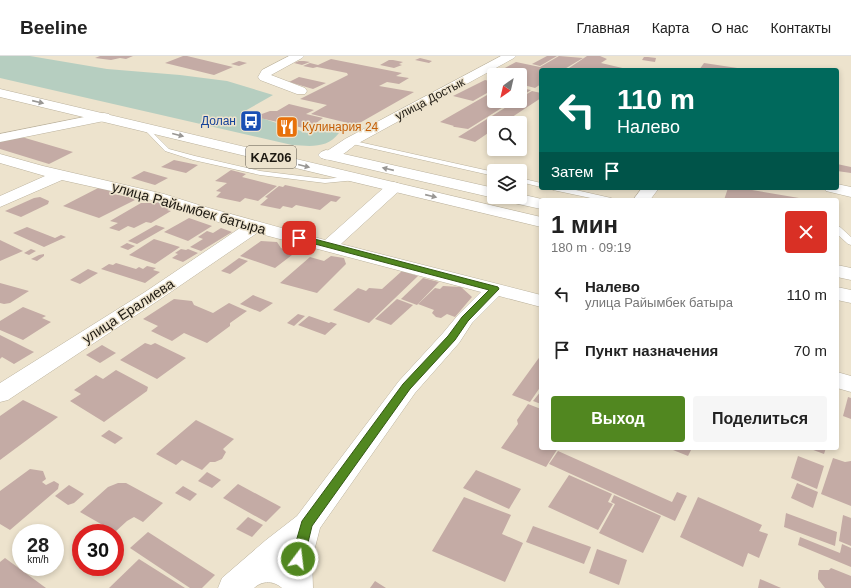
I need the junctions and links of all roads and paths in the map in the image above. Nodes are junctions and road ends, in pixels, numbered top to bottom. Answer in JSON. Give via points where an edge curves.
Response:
{"nodes":[{"id":1,"x":298,"y":56,"type":"edge"},
{"id":2,"x":510,"y":56,"type":"edge"},
{"id":3,"x":0,"y":79,"type":"edge"},
{"id":4,"x":301,"y":91,"type":"dead end"},
{"id":5,"x":0,"y":93,"type":"edge"},
{"id":6,"x":107,"y":111,"type":"junction"},
{"id":7,"x":0,"y":138,"type":"edge"},
{"id":8,"x":350,"y":142,"type":"junction"},
{"id":9,"x":310,"y":151,"type":"dead end"},
{"id":10,"x":329,"y":156,"type":"junction"},
{"id":11,"x":0,"y":158,"type":"edge"},
{"id":12,"x":487,"y":172,"type":"edge"},
{"id":13,"x":59,"y":176,"type":"junction"},
{"id":14,"x":527,"y":182,"type":"edge"},
{"id":15,"x":539,"y":185,"type":"edge"},
{"id":16,"x":394,"y":187,"type":"junction"},
{"id":17,"x":839,"y":189,"type":"edge"},
{"id":18,"x":565,"y":190,"type":"edge"},
{"id":19,"x":649,"y":190,"type":"edge"},
{"id":20,"x":487,"y":192,"type":"edge"},
{"id":21,"x":851,"y":192,"type":"edge"},
{"id":22,"x":602,"y":198,"type":"edge"},
{"id":23,"x":643,"y":198,"type":"edge"},
{"id":24,"x":527,"y":201,"type":"edge"},
{"id":25,"x":0,"y":202,"type":"edge"},
{"id":26,"x":539,"y":204,"type":"edge"},
{"id":27,"x":539,"y":222,"type":"edge"},
{"id":28,"x":255,"y":226,"type":"junction"},
{"id":29,"x":839,"y":231,"type":"edge"},
{"id":30,"x":851,"y":242,"type":"edge"},
{"id":31,"x":329,"y":246,"type":"junction"},
{"id":32,"x":839,"y":271,"type":"edge"},
{"id":33,"x":851,"y":274,"type":"edge"},
{"id":34,"x":495,"y":289,"type":"junction"},
{"id":35,"x":839,"y":294,"type":"edge"},
{"id":36,"x":851,"y":297,"type":"edge"},
{"id":37,"x":539,"y":300,"type":"edge"},
{"id":38,"x":839,"y":381,"type":"edge"},
{"id":39,"x":851,"y":384,"type":"edge"},
{"id":40,"x":0,"y":394,"type":"edge"},
{"id":41,"x":307,"y":524,"type":"junction"},
{"id":42,"x":241,"y":580,"type":"edge"},
{"id":43,"x":298,"y":586,"type":"edge"}],
"edges":[{"from":1,"to":4,"type":"street","via":[[266,72],[264,77]]},
{"from":2,"to":8,"type":"main road","name":"улица Достык"},
{"from":3,"to":6,"type":"main road","number":"KАZ06"},
{"from":5,"to":6,"type":"main road","number":"KАZ06","one_way":true},
{"from":6,"to":7,"type":"street","via":[[34,132]]},
{"from":6,"to":16,"type":"main road","number":"KАZ06","via":[[145,127]]},
{"from":8,"to":10,"type":"main road","name":"улица Достык"},
{"from":8,"to":12,"type":"lane"},
{"from":9,"to":10,"type":"main road","number":"KАZ06"},
{"from":20,"to":10,"type":"main road","number":"KАZ06","one_way":true},
{"from":11,"to":13,"type":"street","name":"улица Райымбек батыра"},
{"from":13,"to":25,"type":"street"},
{"from":13,"to":28,"type":"street","name":"улица Райымбек батыра","via":[[121,188]]},
{"from":14,"to":15,"type":"lane"},
{"from":16,"to":27,"type":"main road","number":"KАZ06","one_way":true},
{"from":16,"to":31,"type":"street"},
{"from":17,"to":21,"type":"street"},
{"from":18,"to":22,"type":"lane"},
{"from":19,"to":23,"type":"street"},
{"from":24,"to":26,"type":"main road"},
{"from":28,"to":31,"type":"street","name":"улица Райымбек батыра"},
{"from":28,"to":40,"type":"street","name":"улица Ералиева"},
{"from":29,"to":30,"type":"lane"},
{"from":31,"to":34,"type":"street","name":"улица Райымбек батыра"},
{"from":32,"to":33,"type":"main road"},
{"from":34,"to":37,"type":"street","name":"улица Райымбек батыра"},
{"from":34,"to":41,"type":"street","via":[[465,319],[452,338],[407,387]]},
{"from":35,"to":36,"type":"main road"},
{"from":38,"to":39,"type":"street"},
{"from":41,"to":42,"type":"street"},
{"from":41,"to":43,"type":"street","via":[[298,559]]},
{"from":42,"to":43,"type":"street","via":[[267,569],[284,571]]}]}
